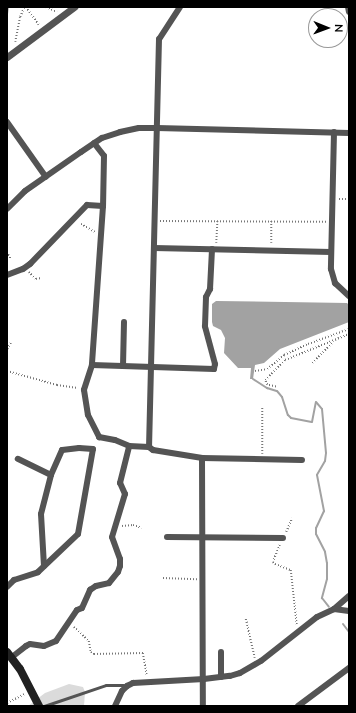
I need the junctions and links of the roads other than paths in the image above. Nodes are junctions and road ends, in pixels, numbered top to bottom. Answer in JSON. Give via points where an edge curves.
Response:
{"nodes":[{"id":1,"x":74,"y":7,"type":"edge"},
{"id":2,"x":180,"y":7,"type":"edge"},
{"id":3,"x":348,"y":7,"type":"edge"},
{"id":4,"x":349,"y":12,"type":"edge"},
{"id":5,"x":7,"y":57,"type":"edge"},
{"id":6,"x":7,"y":122,"type":"edge"},
{"id":7,"x":157,"y":128,"type":"junction"},
{"id":8,"x":334,"y":132,"type":"junction"},
{"id":9,"x":349,"y":133,"type":"edge"},
{"id":10,"x":94,"y":143,"type":"junction"},
{"id":11,"x":46,"y":177,"type":"junction"},
{"id":12,"x":103,"y":206,"type":"junction"},
{"id":13,"x":7,"y":209,"type":"edge"},
{"id":14,"x":154,"y":248,"type":"junction"},
{"id":15,"x":214,"y":249,"type":"junction"},
{"id":16,"x":331,"y":252,"type":"junction"},
{"id":17,"x":7,"y":275,"type":"edge"},
{"id":18,"x":349,"y":296,"type":"edge"},
{"id":19,"x":124,"y":322,"type":"dead end"},
{"id":20,"x":92,"y":365,"type":"junction"},
{"id":21,"x":122,"y":366,"type":"junction"},
{"id":22,"x":151,"y":367,"type":"junction"},
{"id":23,"x":128,"y":446,"type":"junction"},
{"id":24,"x":149,"y":447,"type":"junction"},
{"id":25,"x":202,"y":458,"type":"junction"},
{"id":26,"x":18,"y":459,"type":"dead end"},
{"id":27,"x":302,"y":460,"type":"dead end"},
{"id":28,"x":52,"y":475,"type":"junction"},
{"id":29,"x":202,"y":536,"type":"junction"},
{"id":30,"x":167,"y":537,"type":"dead end"},
{"id":31,"x":284,"y":538,"type":"road end"},
{"id":32,"x":44,"y":566,"type":"junction"},
{"id":33,"x":7,"y":587,"type":"edge"},
{"id":34,"x":349,"y":596,"type":"edge"},
{"id":35,"x":334,"y":609,"type":"junction"},
{"id":36,"x":349,"y":610,"type":"edge"},
{"id":37,"x":221,"y":652,"type":"dead end"},
{"id":38,"x":10,"y":655,"type":"edge"},
{"id":39,"x":349,"y":668,"type":"edge"},
{"id":40,"x":221,"y":677,"type":"junction"},
{"id":41,"x":204,"y":679,"type":"junction"},
{"id":42,"x":126,"y":687,"type":"junction"},
{"id":43,"x":39,"y":706,"type":"edge"},
{"id":44,"x":44,"y":706,"type":"edge"},
{"id":45,"x":115,"y":706,"type":"edge"},
{"id":46,"x":203,"y":706,"type":"edge"},
{"id":47,"x":298,"y":706,"type":"edge"}],
"edges":[{"from":1,"to":5,"type":"street"},
{"from":2,"to":7,"type":"street","via":[[159,39]]},
{"from":3,"to":4,"type":"street"},
{"from":6,"to":11,"type":"street"},
{"from":7,"to":8,"type":"street"},
{"from":7,"to":10,"type":"street","via":[[120,132]]},
{"from":7,"to":14,"type":"street"},
{"from":8,"to":9,"type":"street"},
{"from":8,"to":16,"type":"street"},
{"from":10,"to":11,"type":"street"},
{"from":10,"to":12,"type":"street","via":[[104,156]]},
{"from":11,"to":13,"type":"street","via":[[19,196]]},
{"from":12,"to":17,"type":"street","via":[[87,205],[24,268]]},
{"from":12,"to":20,"type":"street"},
{"from":14,"to":15,"type":"street"},
{"from":14,"to":22,"type":"street"},
{"from":15,"to":16,"type":"street"},
{"from":15,"to":22,"type":"street","via":[[204,326],[215,364],[214,369]]},
{"from":16,"to":18,"type":"street","via":[[332,276],[342,291]]},
{"from":19,"to":21,"type":"street"},
{"from":20,"to":21,"type":"street"},
{"from":20,"to":23,"type":"street","via":[[85,389],[88,415],[99,437]]},
{"from":21,"to":22,"type":"street"},
{"from":22,"to":24,"type":"street"},
{"from":23,"to":24,"type":"street"},
{"from":23,"to":38,"type":"street","via":[[120,483],[125,494],[112,537],[120,559],[118,572],[109,583],[90,590],[82,608],[77,610],[70,623],[52,644],[30,644]]},
{"from":24,"to":25,"type":"street","via":[[153,450]]},
{"from":25,"to":27,"type":"street"},
{"from":25,"to":29,"type":"street"},
{"from":26,"to":28,"type":"street"},
{"from":28,"to":32,"type":"street","via":[[41,514]]},
{"from":28,"to":32,"type":"street","via":[[62,450],[93,449],[78,534]]},
{"from":29,"to":30,"type":"street"},
{"from":29,"to":31,"type":"street"},
{"from":29,"to":41,"type":"street"},
{"from":32,"to":33,"type":"street","via":[[38,572],[14,580]]},
{"from":34,"to":35,"type":"street"},
{"from":35,"to":36,"type":"street"},
{"from":35,"to":40,"type":"street","via":[[318,617],[257,663],[240,673]]},
{"from":37,"to":40,"type":"street"},
{"from":38,"to":43,"type":"main road"},
{"from":39,"to":47,"type":"street"},
{"from":40,"to":41,"type":"street"},
{"from":41,"to":42,"type":"street","via":[[133,683]]},
{"from":41,"to":46,"type":"street"},
{"from":42,"to":44,"type":"lane","via":[[106,685]]},
{"from":42,"to":45,"type":"street"}]}
